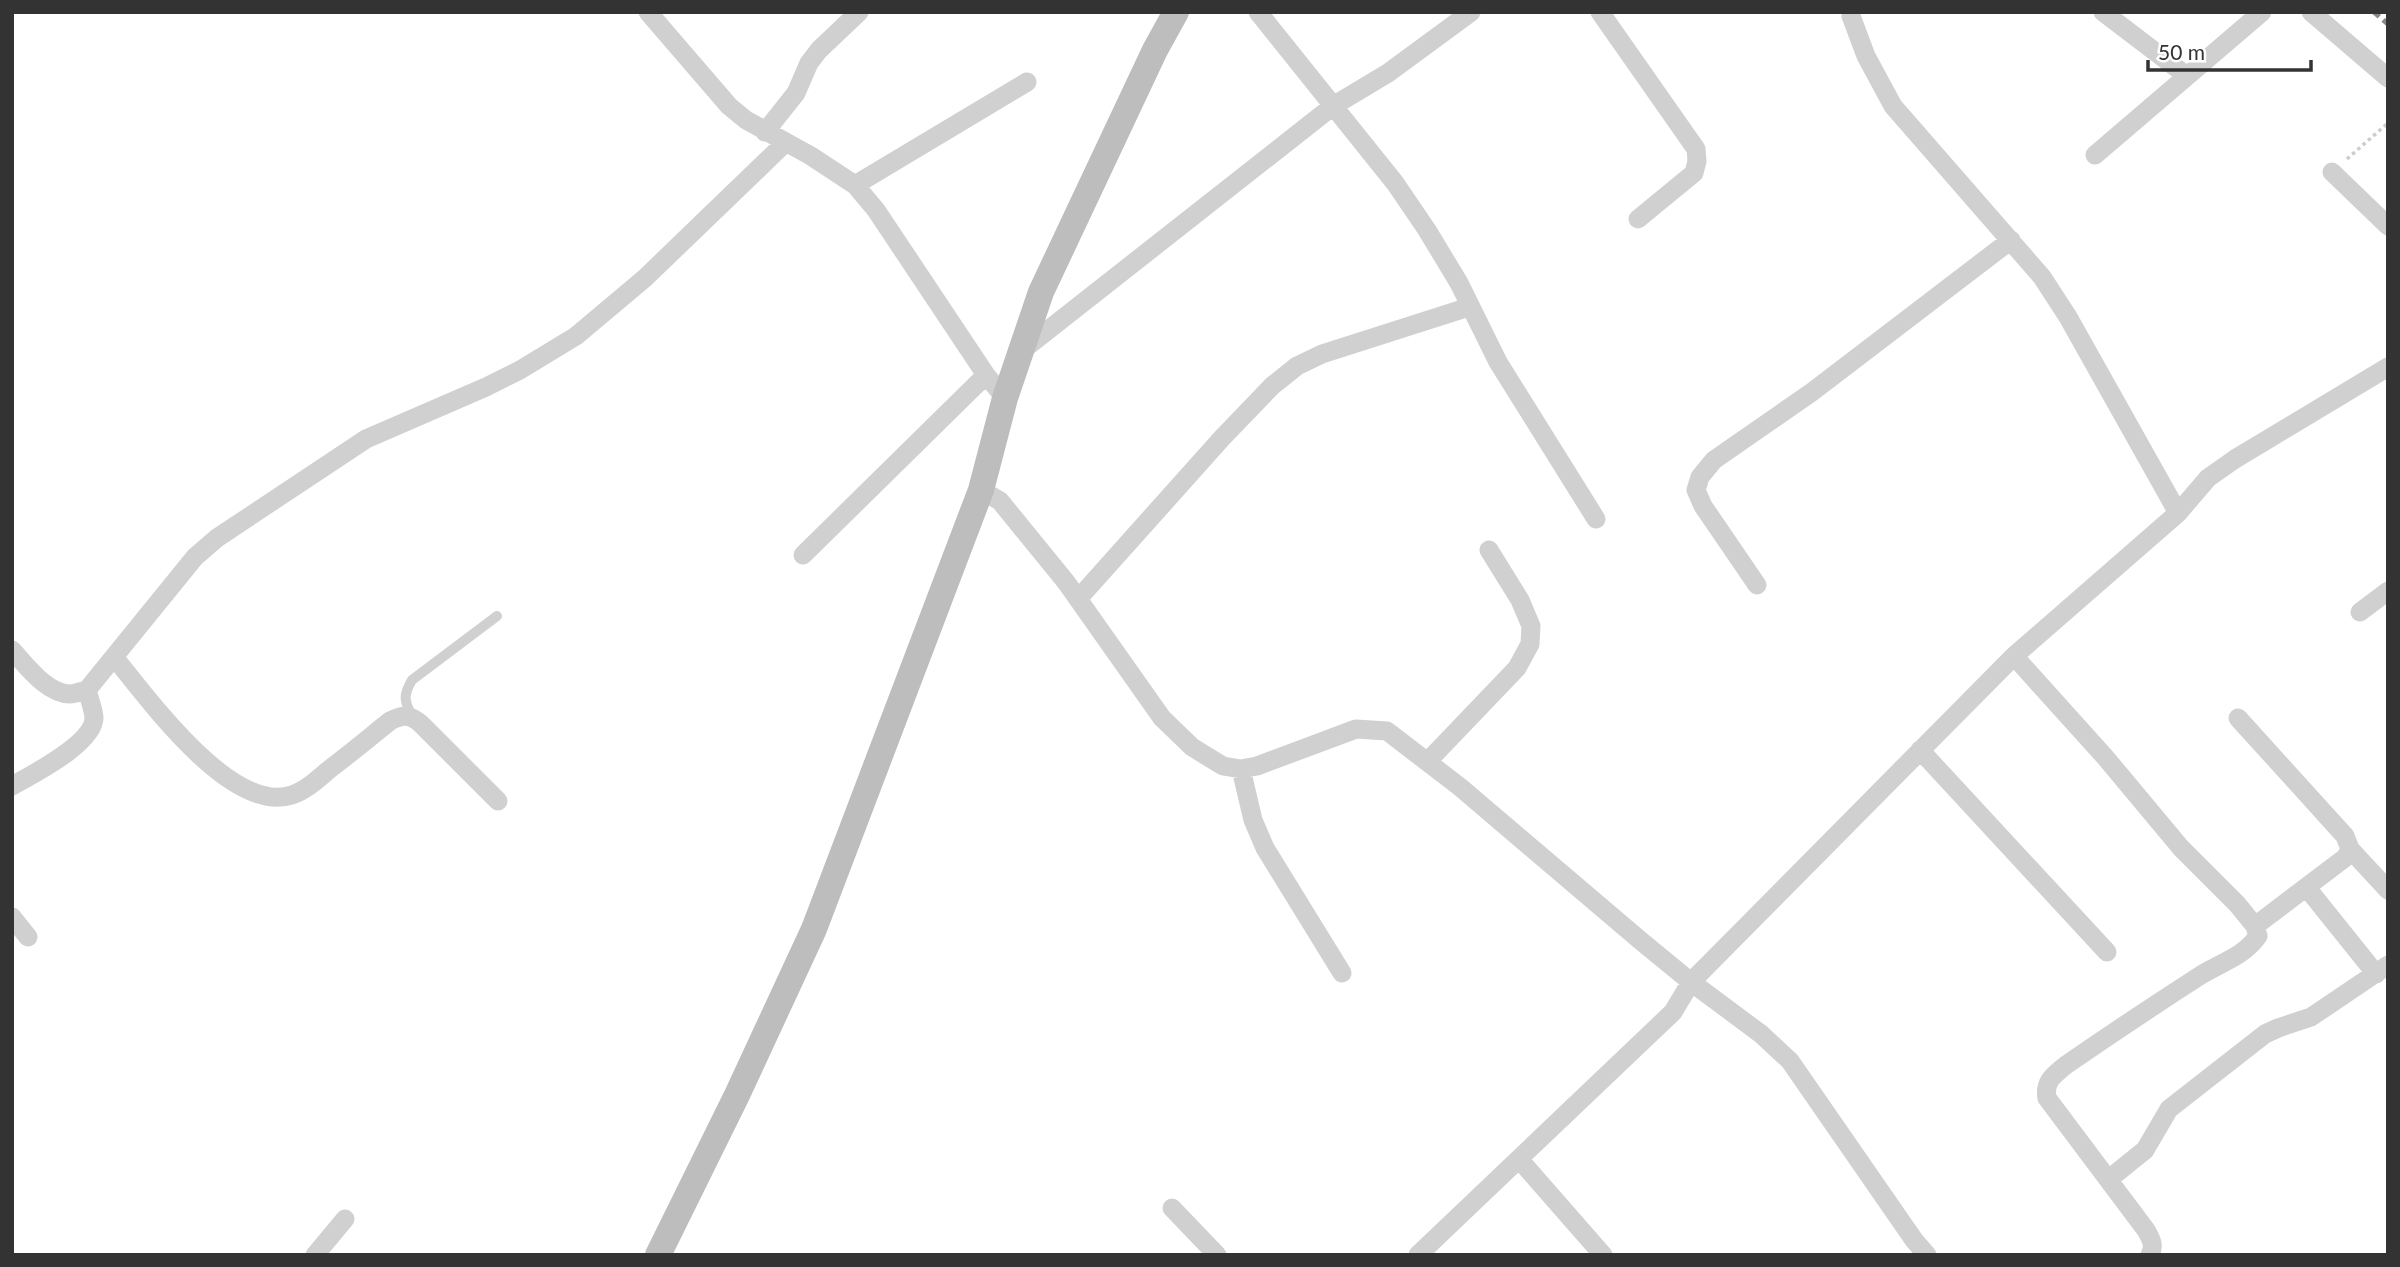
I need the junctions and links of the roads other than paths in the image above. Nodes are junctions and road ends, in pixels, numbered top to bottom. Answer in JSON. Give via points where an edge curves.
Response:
{"nodes":[{"id":1,"x":648,"y":12,"type":"edge"},
{"id":2,"x":859,"y":12,"type":"edge"},
{"id":3,"x":1176,"y":12,"type":"edge"},
{"id":4,"x":1258,"y":12,"type":"edge"},
{"id":5,"x":1471,"y":12,"type":"edge"},
{"id":6,"x":1600,"y":12,"type":"edge"},
{"id":7,"x":2103,"y":12,"type":"edge"},
{"id":8,"x":2262,"y":12,"type":"edge"},
{"id":9,"x":2311,"y":12,"type":"edge"},
{"id":10,"x":1851,"y":16,"type":"dead end"},
{"id":11,"x":2187,"y":76,"type":"junction"},
{"id":12,"x":2388,"y":78,"type":"edge"},
{"id":13,"x":1027,"y":82,"type":"dead end"},
{"id":14,"x":1333,"y":106,"type":"junction"},
{"id":15,"x":765,"y":132,"type":"junction"},
{"id":16,"x":785,"y":143,"type":"junction"},
{"id":17,"x":2095,"y":155,"type":"dead end"},
{"id":18,"x":2332,"y":172,"type":"road end"},
{"id":19,"x":855,"y":185,"type":"junction"},
{"id":20,"x":1638,"y":219,"type":"dead end"},
{"id":21,"x":2388,"y":226,"type":"edge"},
{"id":22,"x":2011,"y":240,"type":"junction"},
{"id":23,"x":1469,"y":307,"type":"junction"},
{"id":24,"x":1024,"y":349,"type":"junction"},
{"id":25,"x":2388,"y":367,"type":"edge"},
{"id":26,"x":986,"y":375,"type":"junction"},
{"id":27,"x":1005,"y":398,"type":"junction"},
{"id":28,"x":981,"y":490,"type":"junction"},
{"id":29,"x":2178,"y":513,"type":"junction"},
{"id":30,"x":1596,"y":519,"type":"dead end"},
{"id":31,"x":1489,"y":550,"type":"dead end"},
{"id":32,"x":803,"y":555,"type":"dead end"},
{"id":33,"x":1756,"y":585,"type":"dead end"},
{"id":34,"x":2388,"y":591,"type":"edge"},
{"id":35,"x":1078,"y":598,"type":"junction"},
{"id":36,"x":2360,"y":612,"type":"dead end"},
{"id":37,"x":498,"y":616,"type":"dead end"},
{"id":38,"x":12,"y":650,"type":"edge"},
{"id":39,"x":2014,"y":656,"type":"junction"},
{"id":40,"x":114,"y":657,"type":"junction"},
{"id":41,"x":87,"y":690,"type":"junction"},
{"id":42,"x":412,"y":717,"type":"junction"},
{"id":43,"x":2238,"y":718,"type":"dead end"},
{"id":44,"x":1920,"y":750,"type":"junction"},
{"id":45,"x":1427,"y":762,"type":"junction"},
{"id":46,"x":1241,"y":769,"type":"junction"},
{"id":47,"x":12,"y":786,"type":"edge"},
{"id":48,"x":498,"y":801,"type":"dead end"},
{"id":49,"x":2350,"y":849,"type":"junction"},
{"id":50,"x":2307,"y":888,"type":"junction"},
{"id":51,"x":2388,"y":890,"type":"edge"},
{"id":52,"x":12,"y":917,"type":"edge"},
{"id":53,"x":2255,"y":926,"type":"junction"},
{"id":54,"x":28,"y":937,"type":"dead end"},
{"id":55,"x":2107,"y":952,"type":"dead end"},
{"id":56,"x":2382,"y":970,"type":"edge"},
{"id":57,"x":1342,"y":973,"type":"dead end"},
{"id":58,"x":1691,"y":982,"type":"junction"},
{"id":59,"x":1519,"y":1160,"type":"junction"},
{"id":60,"x":2109,"y":1180,"type":"junction"},
{"id":61,"x":1172,"y":1208,"type":"dead end"},
{"id":62,"x":345,"y":1219,"type":"dead end"},
{"id":63,"x":315,"y":1255,"type":"edge"},
{"id":64,"x":658,"y":1255,"type":"edge"},
{"id":65,"x":1217,"y":1255,"type":"edge"},
{"id":66,"x":1418,"y":1255,"type":"edge"},
{"id":67,"x":1603,"y":1255,"type":"edge"},
{"id":68,"x":1927,"y":1255,"type":"edge"},
{"id":69,"x":2150,"y":1255,"type":"edge"}],
"edges":[{"from":1,"to":15,"type":"street","via":[[716,93]]},
{"from":2,"to":15,"type":"street","via":[[819,50],[796,93]]},
{"from":3,"to":24,"type":"street","via":[[1041,292]]},
{"from":4,"to":14,"type":"street"},
{"from":5,"to":14,"type":"street"},
{"from":6,"to":20,"type":"street","via":[[1696,149],[1694,173]]},
{"from":7,"to":11,"type":"street"},
{"from":8,"to":11,"type":"street"},
{"from":9,"to":12,"type":"street"},
{"from":10,"to":22,"type":"street","via":[[1866,57],[1894,106]]},
{"from":11,"to":17,"type":"street"},
{"from":13,"to":19,"type":"street"},
{"from":14,"to":23,"type":"street","via":[[1395,183],[1448,264]]},
{"from":14,"to":24,"type":"street"},
{"from":15,"to":16,"type":"street"},
{"from":16,"to":19,"type":"street"},
{"from":16,"to":40,"type":"street","via":[[645,278],[576,336],[497,382],[366,439],[217,538],[195,557]]},
{"from":18,"to":21,"type":"street"},
{"from":19,"to":26,"type":"street"},
{"from":22,"to":29,"type":"street","via":[[2068,317]]},
{"from":22,"to":33,"type":"street","via":[[1812,392],[1714,460],[1699,477],[1696,490],[1703,506]]},
{"from":23,"to":30,"type":"street"},
{"from":23,"to":35,"type":"street","via":[[1297,366],[1222,438]]},
{"from":24,"to":27,"type":"street"},
{"from":25,"to":29,"type":"street","via":[[2235,459],[2208,478]]},
{"from":26,"to":27,"type":"street"},
{"from":26,"to":32,"type":"street"},
{"from":27,"to":28,"type":"street"},
{"from":28,"to":35,"type":"street","via":[[1000,502]]},
{"from":28,"to":64,"type":"street","via":[[814,929]]},
{"from":29,"to":39,"type":"street"},
{"from":31,"to":45,"type":"street","via":[[1520,600],[1531,626],[1530,644],[1517,668]]},
{"from":34,"to":36,"type":"street"},
{"from":35,"to":46,"type":"street","via":[[1162,718],[1192,747],[1223,766]]},
{"from":37,"to":42,"type":"lane","via":[[412,680],[404,701]]},
{"from":38,"to":41,"type":"street","via":[[54,690],[69,694]]},
{"from":39,"to":44,"type":"street"},
{"from":39,"to":53,"type":"street"},
{"from":40,"to":41,"type":"street"},
{"from":40,"to":42,"type":"street","via":[[173,727],[226,778],[275,797],[307,787],[390,722]]},
{"from":41,"to":47,"type":"street","via":[[94,718],[91,732]]},
{"from":42,"to":48,"type":"street"},
{"from":43,"to":49,"type":"street","via":[[2345,836]]},
{"from":44,"to":55,"type":"street"},
{"from":44,"to":58,"type":"street"},
{"from":45,"to":46,"type":"street","via":[[1387,731],[1356,729]]},
{"from":45,"to":58,"type":"street"},
{"from":46,"to":57,"type":"street","via":[[1265,848]]},
{"from":49,"to":50,"type":"street"},
{"from":49,"to":51,"type":"street"},
{"from":50,"to":53,"type":"street"},
{"from":50,"to":56,"type":"street"},
{"from":52,"to":54,"type":"street"},
{"from":53,"to":60,"type":"street","via":[[2258,936],[2249,948],[2127,1023],[2049,1080],[2047,1098]]},
{"from":56,"to":60,"type":"street","via":[[2311,1017],[2278,1028],[2168,1109],[2145,1150]]},
{"from":58,"to":59,"type":"street","via":[[1673,1012]]},
{"from":58,"to":68,"type":"street","via":[[1790,1061]]},
{"from":59,"to":66,"type":"street"},
{"from":59,"to":67,"type":"street"},
{"from":60,"to":69,"type":"street","via":[[2152,1241]]},
{"from":61,"to":65,"type":"street"},
{"from":62,"to":63,"type":"street"}]}
